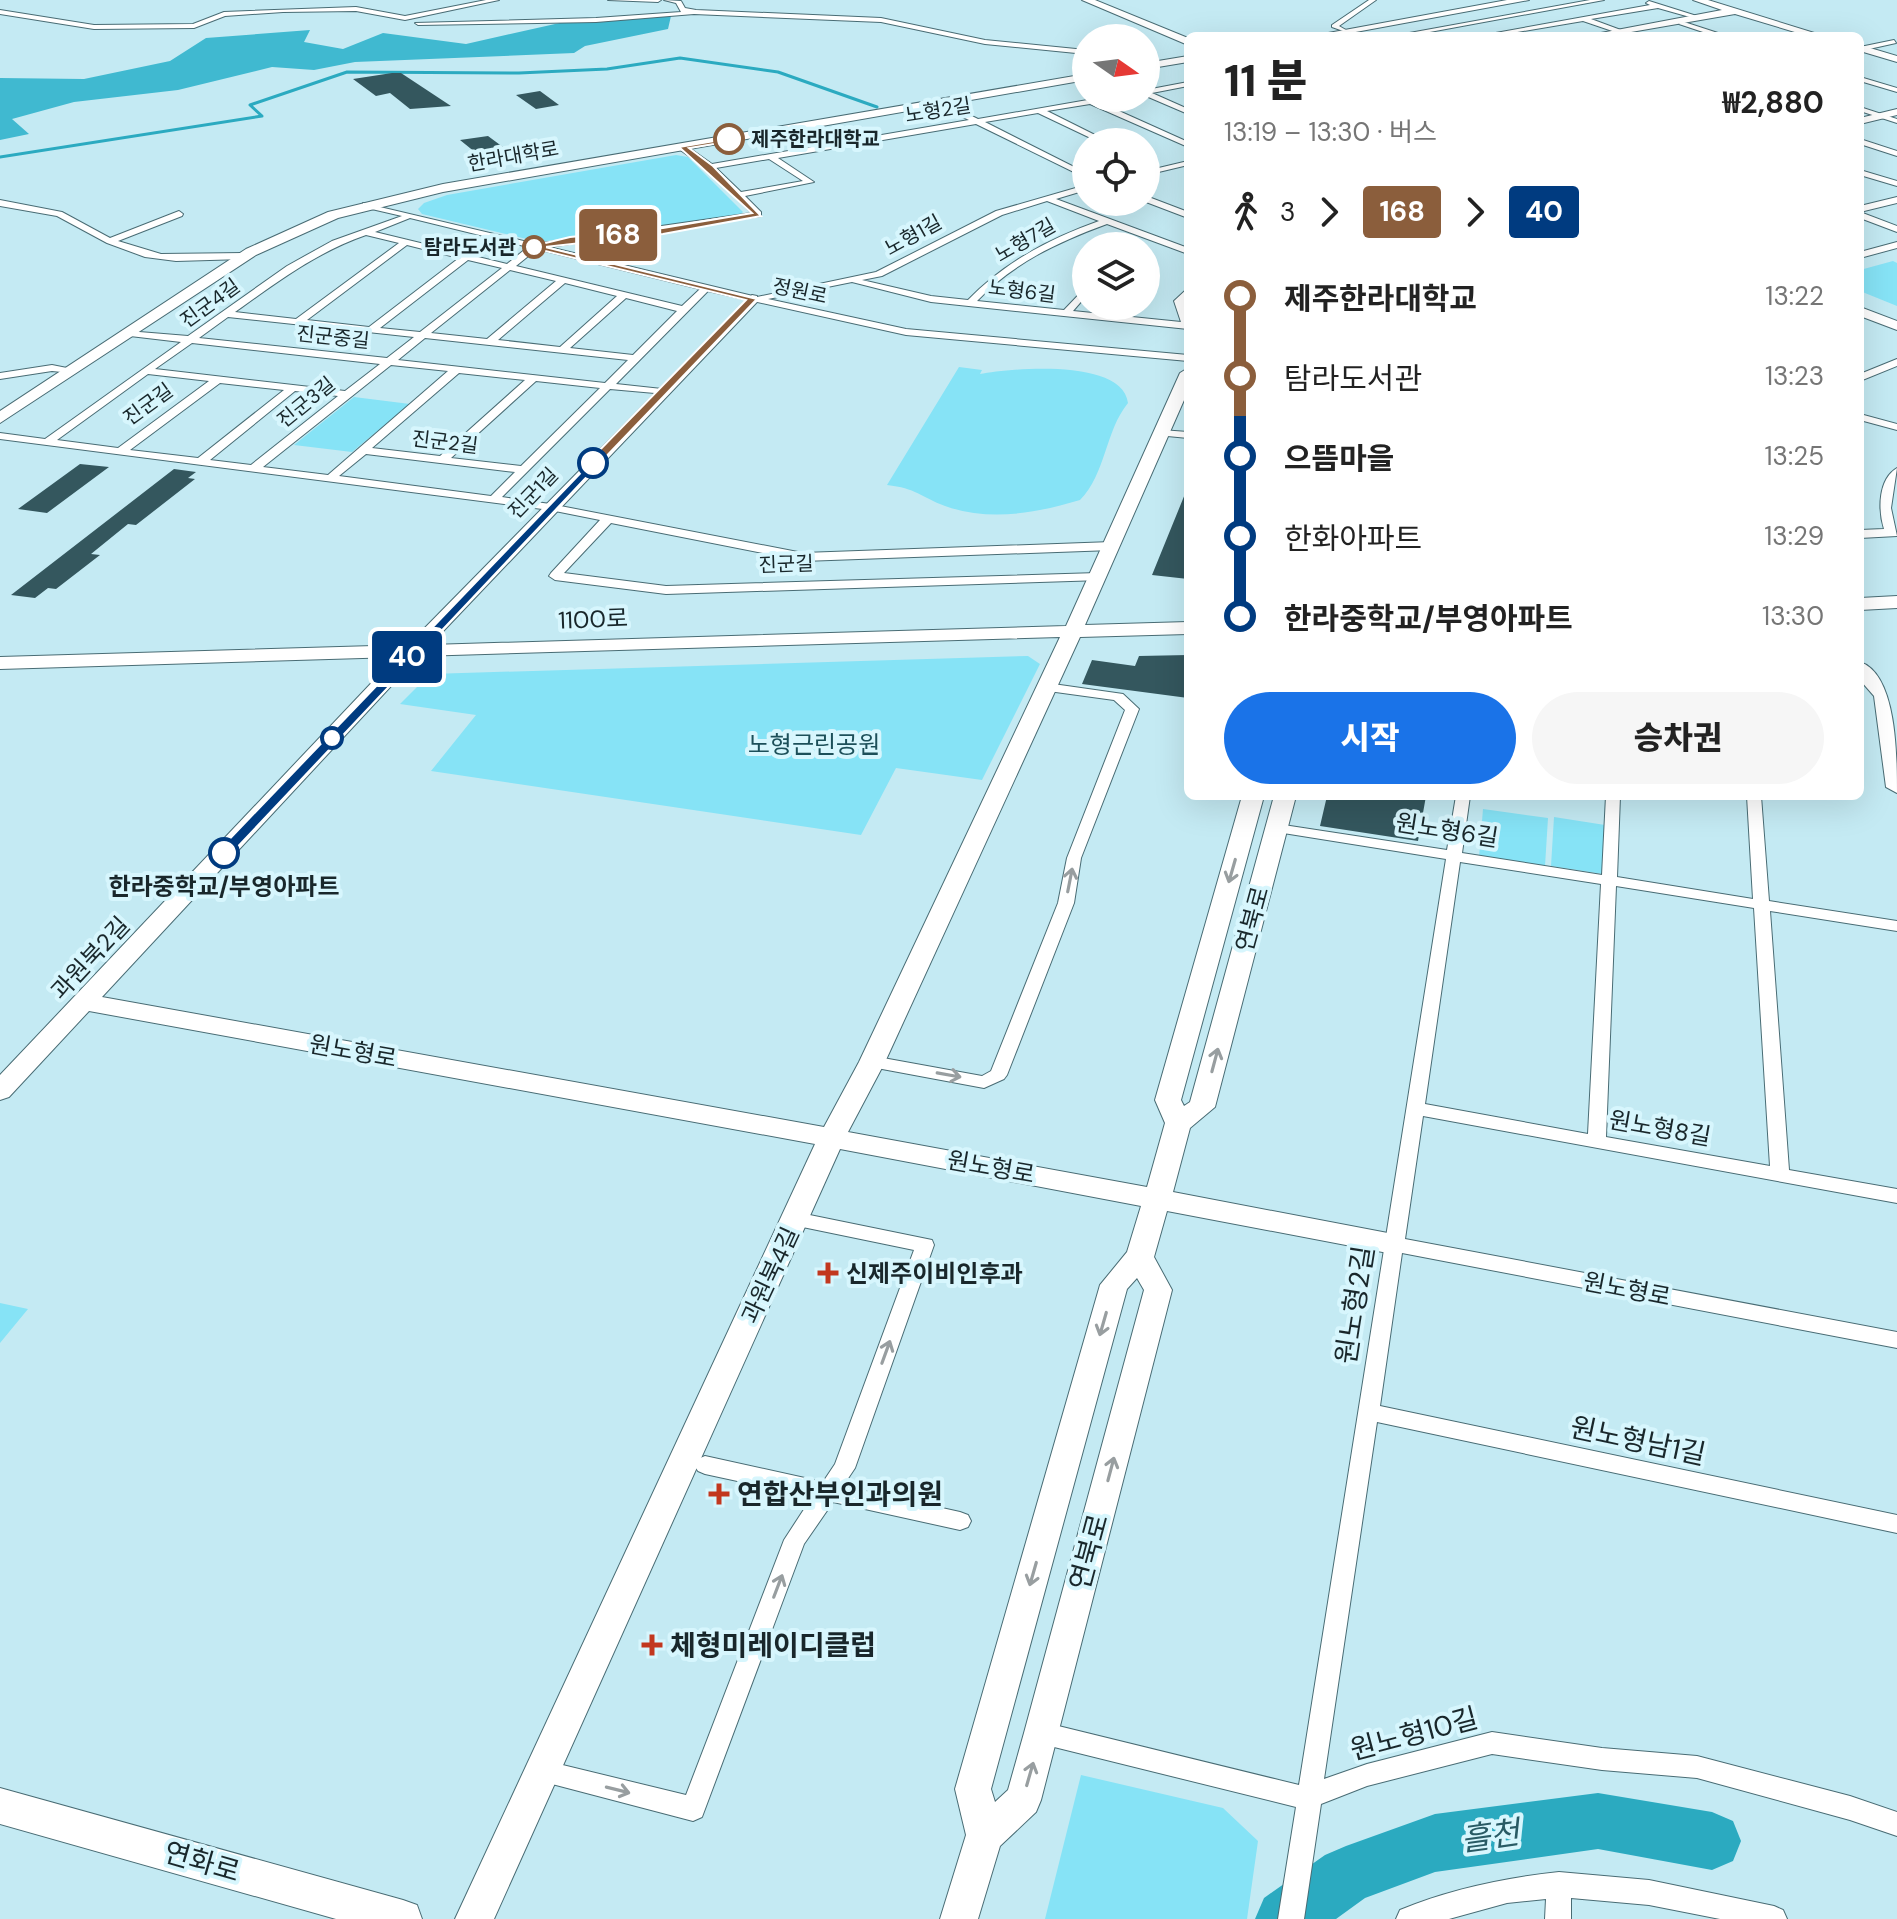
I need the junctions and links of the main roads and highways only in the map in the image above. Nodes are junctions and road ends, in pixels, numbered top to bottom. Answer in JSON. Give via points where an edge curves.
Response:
{"nodes":[{"id":1,"x":1087,"y":0,"type":"edge"},
{"id":2,"x":1107,"y":0,"type":"edge"},
{"id":3,"x":1524,"y":0,"type":"edge"},
{"id":4,"x":1698,"y":0,"type":"edge"},
{"id":5,"x":1735,"y":11,"type":"junction"},
{"id":6,"x":1339,"y":32,"type":"edge"},
{"id":7,"x":1613,"y":32,"type":"edge"},
{"id":8,"x":1806,"y":32,"type":"edge"},
{"id":9,"x":1184,"y":37,"type":"edge"},
{"id":10,"x":1184,"y":37,"type":"edge"},
{"id":11,"x":1864,"y":50,"type":"edge"},
{"id":12,"x":1897,"y":59,"type":"edge"},
{"id":13,"x":1184,"y":60,"type":"edge"},
{"id":14,"x":1160,"y":63,"type":"edge"},
{"id":15,"x":1072,"y":80,"type":"edge"},
{"id":16,"x":1897,"y":112,"type":"edge"},
{"id":17,"x":1864,"y":120,"type":"edge"},
{"id":18,"x":752,"y":299,"type":"road end"},
{"id":19,"x":1864,"y":313,"type":"edge"},
{"id":20,"x":1897,"y":326,"type":"edge"},
{"id":21,"x":1184,"y":382,"type":"edge"},
{"id":22,"x":0,"y":418,"type":"edge"},
{"id":23,"x":1897,"y":602,"type":"edge"},
{"id":24,"x":1864,"y":604,"type":"edge"},
{"id":25,"x":1184,"y":628,"type":"edge"},
{"id":26,"x":1071,"y":632,"type":"junction"},
{"id":27,"x":414,"y":650,"type":"junction"},
{"id":28,"x":0,"y":663,"type":"edge"},
{"id":29,"x":1864,"y":671,"type":"edge"},
{"id":30,"x":1891,"y":695,"type":"edge"},
{"id":31,"x":1864,"y":696,"type":"edge"},
{"id":32,"x":1897,"y":787,"type":"edge"},
{"id":33,"x":1252,"y":800,"type":"edge"},
{"id":34,"x":1284,"y":800,"type":"edge"},
{"id":35,"x":83,"y":1002,"type":"junction"},
{"id":36,"x":0,"y":1091,"type":"edge"},
{"id":37,"x":1178,"y":1123,"type":"junction"},
{"id":38,"x":831,"y":1139,"type":"junction"},
{"id":39,"x":1157,"y":1198,"type":"junction"},
{"id":40,"x":1393,"y":1244,"type":"road end"},
{"id":41,"x":1140,"y":1257,"type":"junction"},
{"id":42,"x":0,"y":1806,"type":"edge"},
{"id":43,"x":985,"y":1835,"type":"junction"},
{"id":44,"x":403,"y":1919,"type":"edge"},
{"id":45,"x":474,"y":1919,"type":"edge"},
{"id":46,"x":959,"y":1919,"type":"edge"}],
"edges":[{"from":1,"to":9,"type":"main road"},
{"from":2,"to":10,"type":"main road"},
{"from":3,"to":6,"type":"main road"},
{"from":4,"to":5,"type":"main road"},
{"from":5,"to":7,"type":"main road"},
{"from":5,"to":8,"type":"main road"},
{"from":11,"to":12,"type":"main road"},
{"from":13,"to":14,"type":"main road"},
{"from":15,"to":22,"type":"main road","name":"한라대학로","via":[[366,205],[309,223],[244,256]]},
{"from":16,"to":17,"type":"main road"},
{"from":18,"to":27,"type":"main road","name":"진군1길"},
{"from":19,"to":20,"type":"main road"},
{"from":21,"to":26,"type":"main road"},
{"from":23,"to":24,"type":"main road"},
{"from":25,"to":26,"type":"main road","name":"1100로"},
{"from":26,"to":27,"type":"main road","name":"1100로"},
{"from":26,"to":38,"type":"main road","name":"과원북4길","via":[[872,1062]]},
{"from":27,"to":28,"type":"main road","name":"1100로"},
{"from":27,"to":35,"type":"main road","name":"과원북2길"},
{"from":29,"to":30,"type":"main road"},
{"from":30,"to":31,"type":"main road"},
{"from":30,"to":32,"type":"main road"},
{"from":33,"to":37,"type":"main road","name":"연북로","one_way":true,"via":[[1168,1100]]},
{"from":37,"to":34,"type":"main road","name":"연북로","one_way":true,"via":[[1202,1107]]},
{"from":35,"to":36,"type":"main road","name":"과원북2길"},
{"from":35,"to":38,"type":"main road","name":"원노형로"},
{"from":37,"to":39,"type":"main road","name":"연북로"},
{"from":38,"to":39,"type":"main road","name":"원노형로"},
{"from":38,"to":45,"type":"main road","name":"과원북4길"},
{"from":39,"to":40,"type":"main road","name":"원노형로"},
{"from":39,"to":41,"type":"main road","name":"연북로"},
{"from":41,"to":43,"type":"main road","name":"연북로","one_way":true,"via":[[1114,1285],[973,1789]]},
{"from":43,"to":41,"type":"main road","name":"연북로","one_way":true,"via":[[1023,1800],[1042,1733],[1158,1290]]},
{"from":42,"to":44,"type":"main road","name":"연화로"},
{"from":43,"to":46,"type":"main road"}]}
